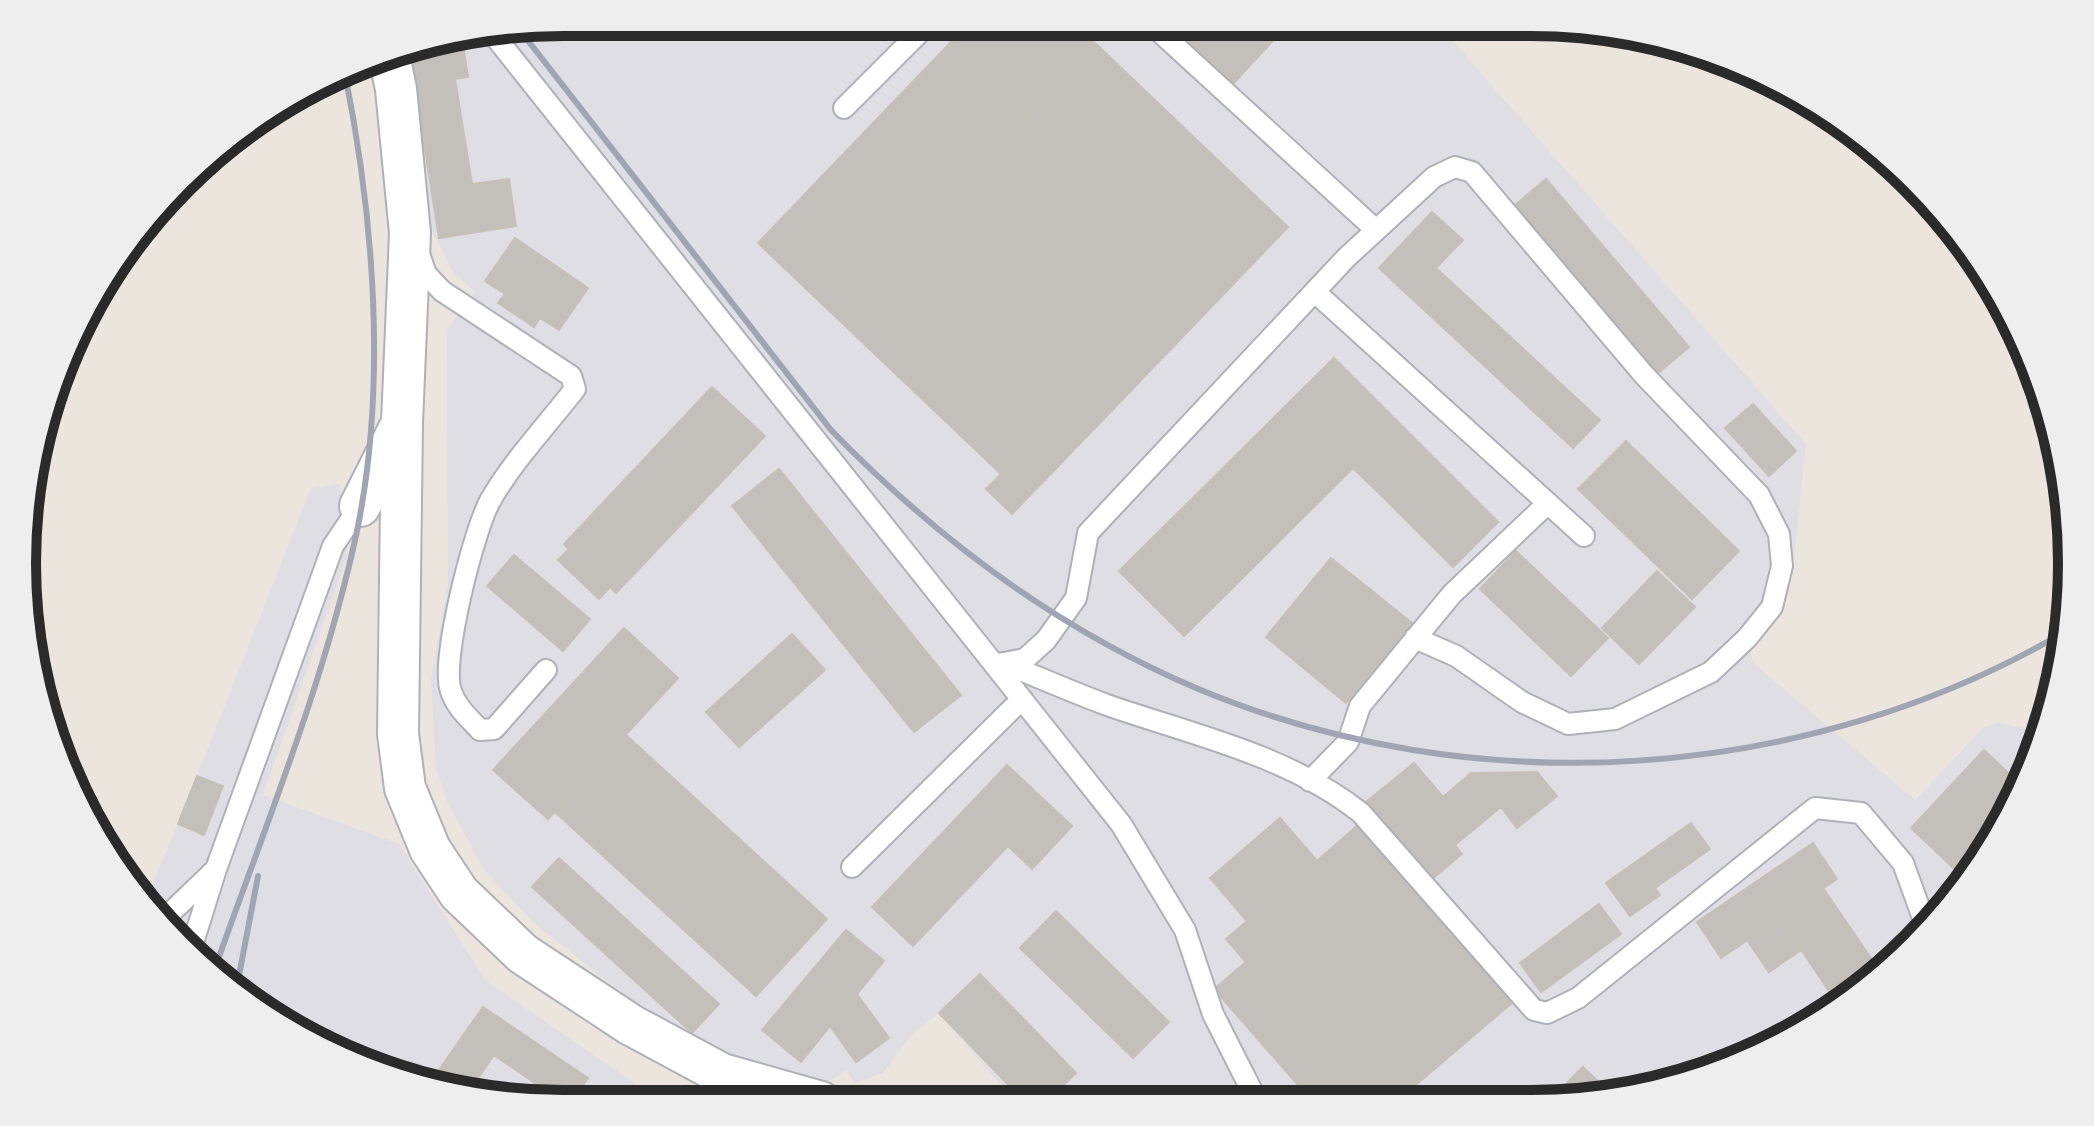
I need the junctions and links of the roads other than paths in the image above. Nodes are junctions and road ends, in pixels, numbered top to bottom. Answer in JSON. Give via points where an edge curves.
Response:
{"nodes":[{"id":1,"x":916,"y":36,"type":"edge"},
{"id":2,"x":1164,"y":36,"type":"edge"},
{"id":3,"x":498,"y":41,"type":"edge"},
{"id":4,"x":391,"y":65,"type":"edge"},
{"id":5,"x":844,"y":108,"type":"dead end"},
{"id":6,"x":1376,"y":230,"type":"junction"},
{"id":7,"x":410,"y":233,"type":"junction"},
{"id":8,"x":1315,"y":292,"type":"junction"},
{"id":9,"x":402,"y":423,"type":"junction"},
{"id":10,"x":1548,"y":503,"type":"junction"},
{"id":11,"x":360,"y":506,"type":"joint"},
{"id":12,"x":1584,"y":536,"type":"dead end"},
{"id":13,"x":1415,"y":638,"type":"junction"},
{"id":14,"x":996,"y":660,"type":"junction"},
{"id":15,"x":546,"y":670,"type":"dead end"},
{"id":16,"x":1022,"y":699,"type":"junction"},
{"id":17,"x":1310,"y":781,"type":"junction"},
{"id":18,"x":852,"y":867,"type":"dead end"},
{"id":19,"x":216,"y":869,"type":"junction"},
{"id":20,"x":170,"y":913,"type":"edge"},
{"id":21,"x":1922,"y":916,"type":"edge"},
{"id":22,"x":194,"y":940,"type":"edge"},
{"id":23,"x":779,"y":1090,"type":"edge"},
{"id":24,"x":1251,"y":1090,"type":"edge"}],
"edges":[{"from":1,"to":5,"type":"lane"},
{"from":2,"to":6,"type":"lane"},
{"from":3,"to":14,"type":"lane"},
{"from":4,"to":7,"type":"street"},
{"from":6,"to":8,"type":"lane"},
{"from":6,"to":13,"type":"lane","via":[[1434,177],[1455,167],[1472,172],[1644,375],[1759,495],[1779,534],[1782,566],[1772,607],[1747,638],[1711,672],[1615,719],[1568,724],[1522,702],[1456,656]]},
{"from":7,"to":9,"type":"street"},
{"from":7,"to":15,"type":"lane","via":[[426,274],[442,291],[571,376],[575,389],[489,502],[468,563],[450,653],[449,689],[480,730],[494,729]]},
{"from":8,"to":10,"type":"lane"},
{"from":8,"to":14,"type":"lane","via":[[1088,533],[1076,598],[1046,640],[1025,659]]},
{"from":9,"to":11,"type":"street"},
{"from":9,"to":23,"type":"street","via":[[398,734],[405,788],[430,849],[459,893],[523,954],[631,1025],[722,1074]]},
{"from":10,"to":12,"type":"lane"},
{"from":10,"to":13,"type":"lane","via":[[1452,594]]},
{"from":11,"to":19,"type":"lane","via":[[333,546]]},
{"from":13,"to":17,"type":"lane","via":[[1360,706],[1348,742]]},
{"from":14,"to":16,"type":"lane"},
{"from":14,"to":17,"type":"lane","via":[[1104,704],[1258,756]]},
{"from":16,"to":18,"type":"lane"},
{"from":16,"to":24,"type":"lane","via":[[1121,824],[1185,930],[1213,1014]]},
{"from":17,"to":21,"type":"lane","via":[[1361,813],[1534,1010],[1547,1013],[1578,998],[1815,808],[1861,813],[1903,863]]},
{"from":19,"to":20,"type":"lane"},
{"from":19,"to":22,"type":"lane"}]}
